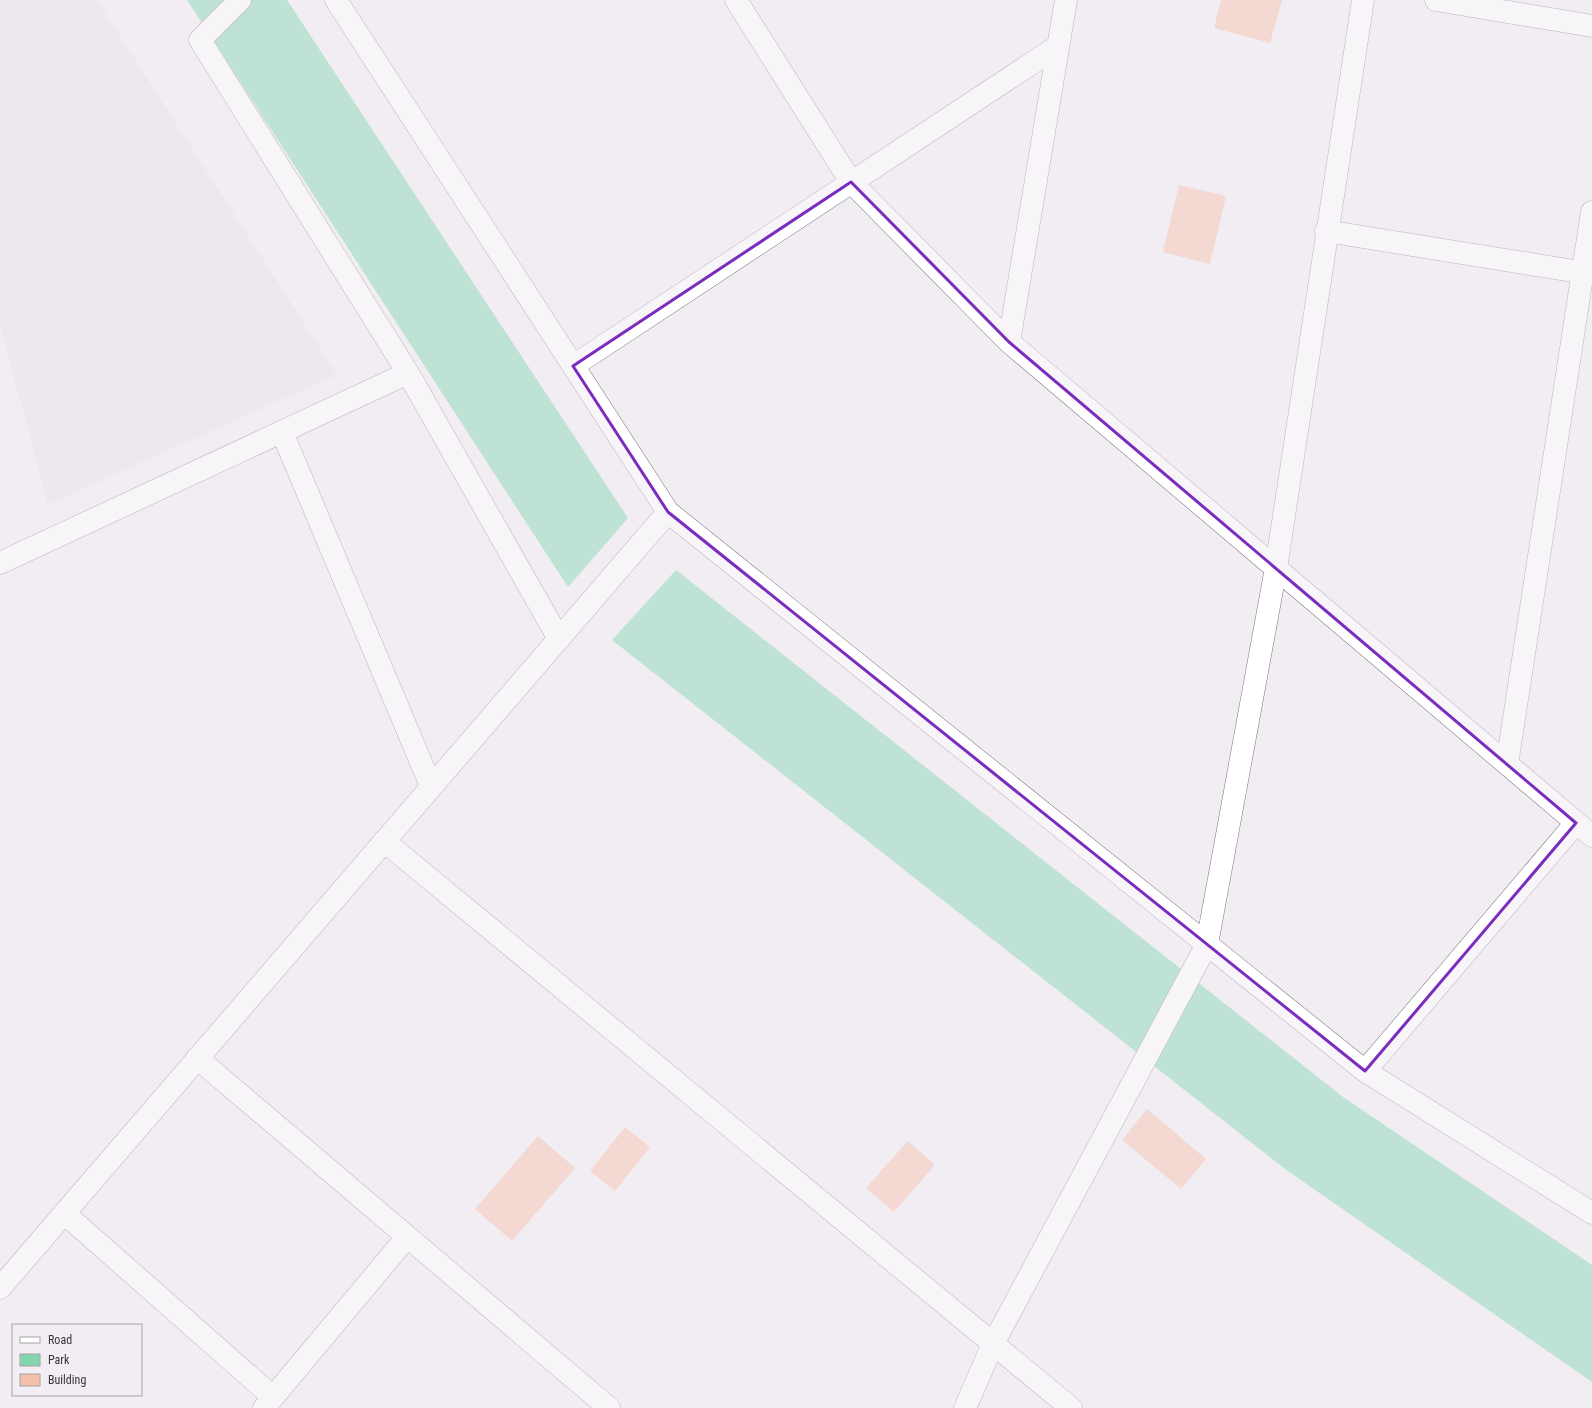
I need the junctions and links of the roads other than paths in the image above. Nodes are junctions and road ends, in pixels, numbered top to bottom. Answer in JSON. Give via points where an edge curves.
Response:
{"nodes":[{"id":1,"x":240,"y":0,"type":"edge"},
{"id":2,"x":336,"y":0,"type":"edge"},
{"id":3,"x":736,"y":0,"type":"edge"},
{"id":4,"x":1066,"y":0,"type":"edge"},
{"id":5,"x":1364,"y":0,"type":"edge"},
{"id":6,"x":1436,"y":0,"type":"edge"},
{"id":7,"x":1592,"y":26,"type":"edge"},
{"id":8,"x":1058,"y":46,"type":"junction"},
{"id":9,"x":851,"y":182,"type":"junction"},
{"id":10,"x":1592,"y":212,"type":"edge"},
{"id":11,"x":1326,"y":231,"type":"junction"},
{"id":12,"x":1587,"y":274,"type":"edge"},
{"id":13,"x":1009,"y":342,"type":"junction"},
{"id":14,"x":573,"y":366,"type":"junction"},
{"id":15,"x":408,"y":373,"type":"junction"},
{"id":16,"x":282,"y":432,"type":"junction"},
{"id":17,"x":668,"y":512,"type":"junction"},
{"id":18,"x":0,"y":563,"type":"edge"},
{"id":19,"x":1276,"y":568,"type":"junction"},
{"id":20,"x":559,"y":638,"type":"junction"},
{"id":21,"x":1507,"y":764,"type":"junction"},
{"id":22,"x":431,"y":786,"type":"junction"},
{"id":23,"x":1584,"y":830,"type":"edge"},
{"id":24,"x":384,"y":841,"type":"junction"},
{"id":25,"x":1207,"y":944,"type":"junction"},
{"id":26,"x":197,"y":1058,"type":"junction"},
{"id":27,"x":1365,"y":1071,"type":"junction"},
{"id":28,"x":64,"y":1213,"type":"junction"},
{"id":29,"x":1592,"y":1213,"type":"edge"},
{"id":30,"x":407,"y":1236,"type":"junction"},
{"id":31,"x":0,"y":1288,"type":"edge"},
{"id":32,"x":993,"y":1344,"type":"junction"},
{"id":33,"x":268,"y":1403,"type":"edge"},
{"id":34,"x":601,"y":1406,"type":"edge"},
{"id":35,"x":965,"y":1408,"type":"edge"},
{"id":36,"x":1071,"y":1408,"type":"edge"}],
"edges":[{"from":1,"to":15,"type":"street","via":[[200,40]]},
{"from":2,"to":14,"type":"street"},
{"from":3,"to":9,"type":"street"},
{"from":4,"to":8,"type":"street"},
{"from":5,"to":11,"type":"street"},
{"from":6,"to":7,"type":"street"},
{"from":8,"to":9,"type":"street"},
{"from":8,"to":13,"type":"street"},
{"from":9,"to":13,"type":"street"},
{"from":9,"to":14,"type":"street"},
{"from":10,"to":12,"type":"street"},
{"from":11,"to":12,"type":"street"},
{"from":11,"to":19,"type":"street"},
{"from":12,"to":21,"type":"street"},
{"from":13,"to":19,"type":"street"},
{"from":14,"to":17,"type":"street"},
{"from":15,"to":16,"type":"street"},
{"from":15,"to":20,"type":"street"},
{"from":16,"to":18,"type":"street"},
{"from":16,"to":22,"type":"street"},
{"from":17,"to":20,"type":"street"},
{"from":17,"to":25,"type":"street"},
{"from":19,"to":21,"type":"street"},
{"from":19,"to":25,"type":"street"},
{"from":20,"to":22,"type":"street"},
{"from":21,"to":23,"type":"street"},
{"from":22,"to":24,"type":"street"},
{"from":23,"to":27,"type":"street"},
{"from":24,"to":26,"type":"street"},
{"from":24,"to":32,"type":"street"},
{"from":25,"to":27,"type":"street"},
{"from":25,"to":32,"type":"street"},
{"from":26,"to":28,"type":"street"},
{"from":26,"to":30,"type":"street"},
{"from":27,"to":29,"type":"street"},
{"from":28,"to":31,"type":"street"},
{"from":28,"to":33,"type":"street"},
{"from":30,"to":33,"type":"street"},
{"from":30,"to":34,"type":"street"},
{"from":32,"to":35,"type":"street"},
{"from":32,"to":36,"type":"street"}]}
